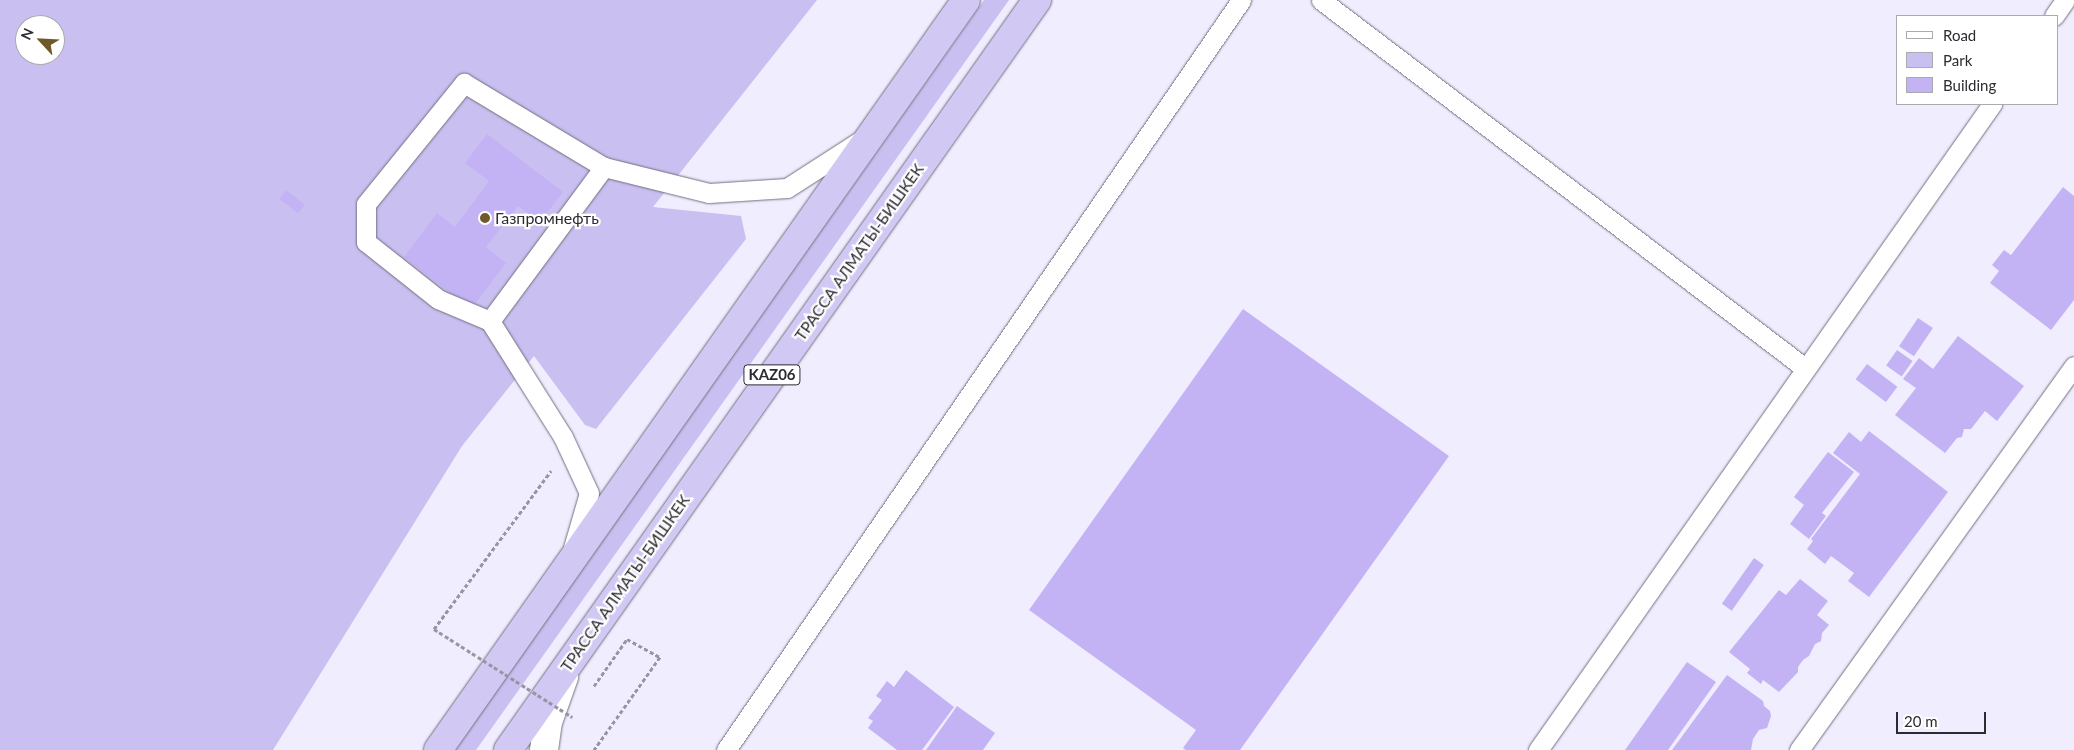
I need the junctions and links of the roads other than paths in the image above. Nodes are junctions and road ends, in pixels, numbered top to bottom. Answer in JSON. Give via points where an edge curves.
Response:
{"nodes":[{"id":1,"x":966,"y":0,"type":"edge"},
{"id":2,"x":1037,"y":0,"type":"edge"},
{"id":3,"x":1241,"y":0,"type":"edge"},
{"id":4,"x":1321,"y":0,"type":"edge"},
{"id":5,"x":2065,"y":0,"type":"edge"},
{"id":6,"x":2055,"y":15,"type":"edge"},
{"id":7,"x":1991,"y":105,"type":"edge"},
{"id":8,"x":872,"y":133,"type":"junction"},
{"id":9,"x":604,"y":167,"type":"junction"},
{"id":10,"x":490,"y":321,"type":"junction"},
{"id":11,"x":2074,"y":366,"type":"edge"},
{"id":12,"x":1805,"y":368,"type":"junction"},
{"id":13,"x":569,"y":562,"type":"junction"},
{"id":14,"x":569,"y":663,"type":"junction"},
{"id":15,"x":438,"y":750,"type":"edge"},
{"id":16,"x":508,"y":750,"type":"edge"},
{"id":17,"x":544,"y":750,"type":"edge"},
{"id":18,"x":726,"y":750,"type":"edge"},
{"id":19,"x":1538,"y":750,"type":"edge"},
{"id":20,"x":1799,"y":750,"type":"edge"}],
"edges":[{"from":1,"to":8,"type":"highway"},
{"from":2,"to":14,"type":"highway","name":"ТРАССА АЛМАТЫ-БИШКЕК","number":"KАZ06"},
{"from":3,"to":18,"type":"lane"},
{"from":4,"to":12,"type":"lane"},
{"from":5,"to":6,"type":"lane"},
{"from":7,"to":12,"type":"lane"},
{"from":8,"to":9,"type":"lane","via":[[787,188],[709,193]]},
{"from":8,"to":13,"type":"highway"},
{"from":9,"to":10,"type":"lane"},
{"from":9,"to":10,"type":"lane","via":[[464,83],[366,204],[366,242],[438,299]]},
{"from":10,"to":13,"type":"lane","via":[[568,447],[589,493]]},
{"from":11,"to":20,"type":"lane"},
{"from":12,"to":19,"type":"lane"},
{"from":13,"to":15,"type":"highway"},
{"from":14,"to":16,"type":"highway","name":"ТРАССА АЛМАТЫ-БИШКЕК","number":"KАZ06"},
{"from":14,"to":17,"type":"street","via":[[548,722]]}]}
